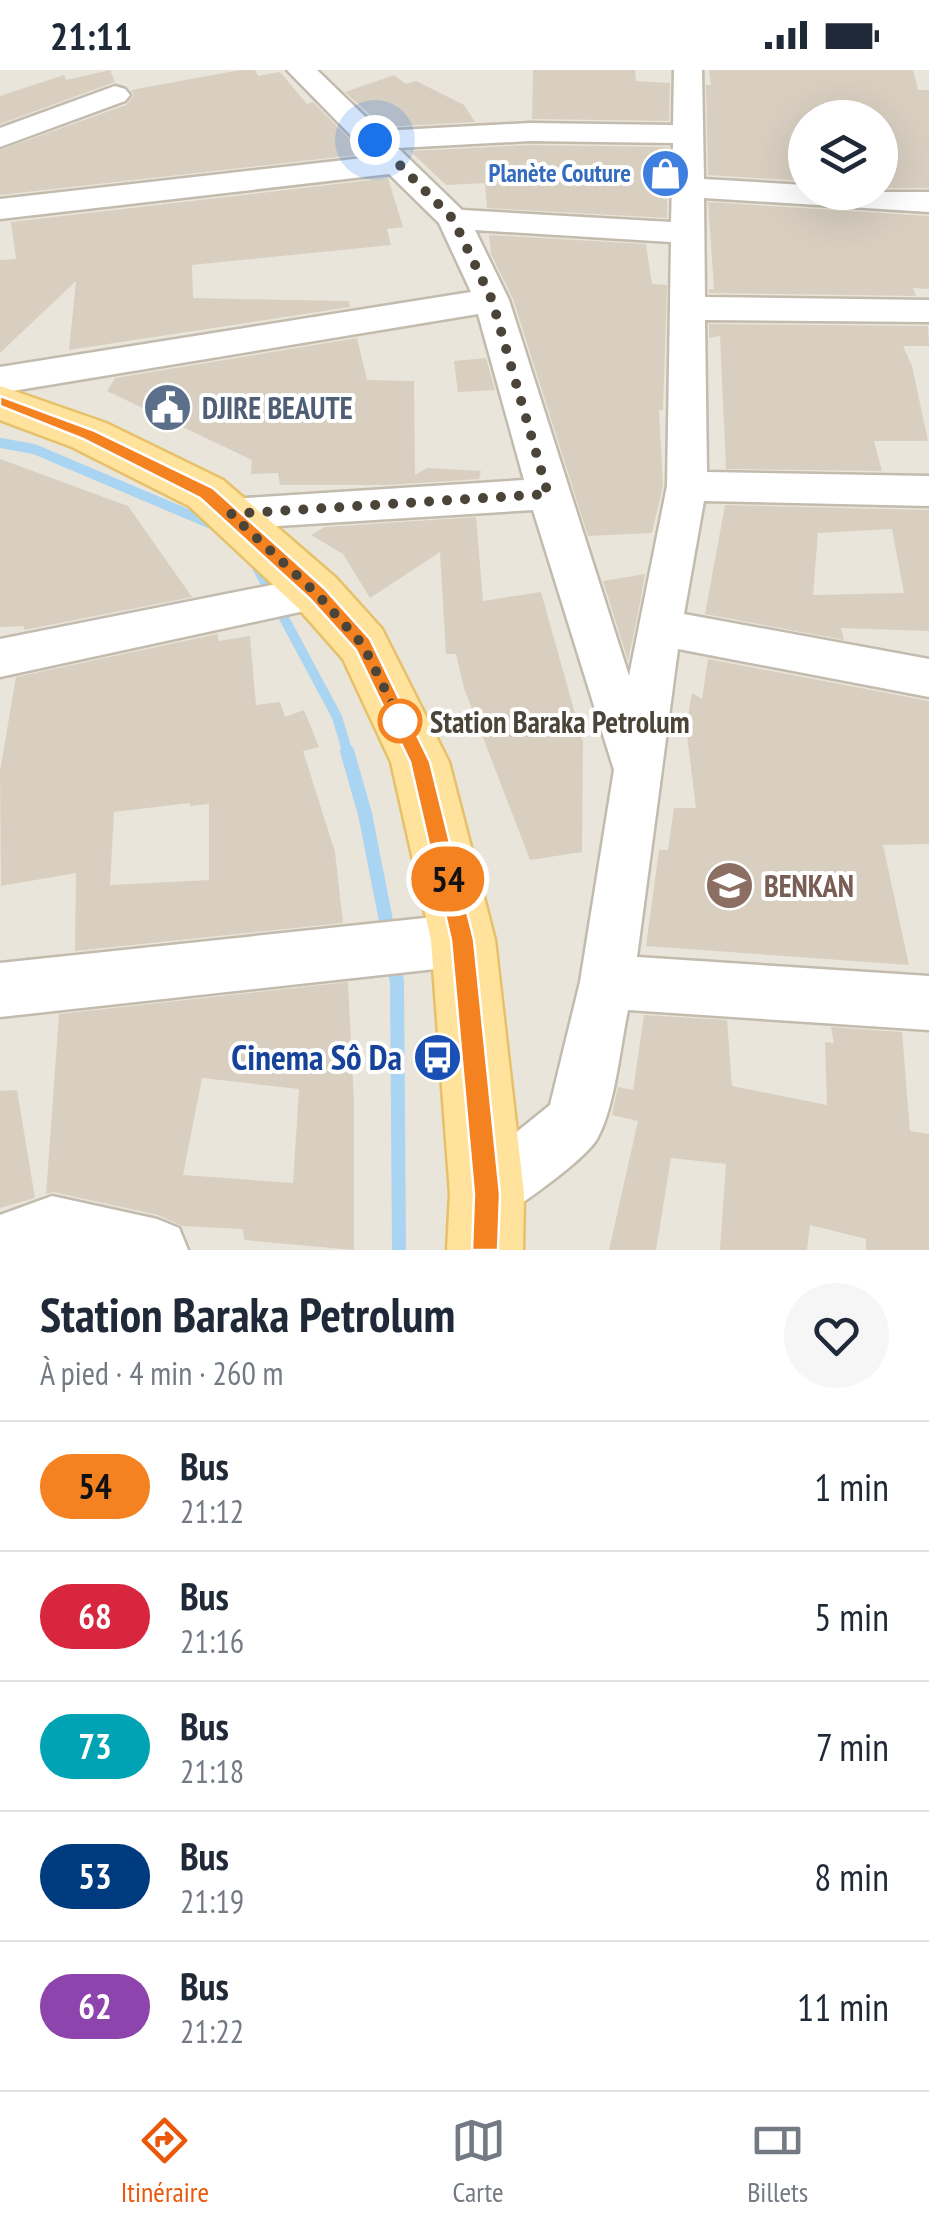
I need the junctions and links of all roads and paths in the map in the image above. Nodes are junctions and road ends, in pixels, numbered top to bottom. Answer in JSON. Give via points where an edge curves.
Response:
{"nodes":[{"id":1,"x":301,"y":70,"type":"edge"},
{"id":2,"x":688,"y":70,"type":"edge"},
{"id":3,"x":115,"y":95,"type":"dead end"},
{"id":4,"x":688,"y":134,"type":"junction"},
{"id":5,"x":0,"y":138,"type":"edge"},
{"id":6,"x":387,"y":152,"type":"junction"},
{"id":7,"x":688,"y":188,"type":"junction"},
{"id":8,"x":929,"y":202,"type":"edge"},
{"id":9,"x":0,"y":209,"type":"edge"},
{"id":10,"x":453,"y":219,"type":"junction"},
{"id":11,"x":688,"y":233,"type":"junction"},
{"id":12,"x":492,"y":300,"type":"junction"},
{"id":13,"x":688,"y":308,"type":"junction"},
{"id":14,"x":929,"y":311,"type":"edge"},
{"id":15,"x":0,"y":380,"type":"edge"},
{"id":16,"x":0,"y":402,"type":"edge"},
{"id":17,"x":688,"y":486,"type":"junction"},
{"id":18,"x":929,"y":491,"type":"edge"},
{"id":19,"x":548,"y":494,"type":"junction"},
{"id":20,"x":231,"y":514,"type":"junction"},
{"id":21,"x":317,"y":594,"type":"junction"},
{"id":22,"x":659,"y":628,"type":"junction"},
{"id":23,"x":0,"y":658,"type":"edge"},
{"id":24,"x":929,"y":678,"type":"edge"},
{"id":25,"x":638,"y":773,"type":"junction"},
{"id":26,"x":463,"y":940,"type":"junction"},
{"id":27,"x":607,"y":982,"type":"junction"},
{"id":28,"x":0,"y":990,"type":"edge"},
{"id":29,"x":929,"y":1003,"type":"edge"},
{"id":30,"x":486,"y":1222,"type":"edge"},
{"id":31,"x":0,"y":1246,"type":"edge"},
{"id":32,"x":157,"y":1250,"type":"edge"}],
"edges":[{"from":1,"to":6,"type":"street"},
{"from":2,"to":4,"type":"street"},
{"from":3,"to":5,"type":"street"},
{"from":4,"to":6,"type":"street","via":[[530,132]]},
{"from":4,"to":7,"type":"street"},
{"from":6,"to":9,"type":"street"},
{"from":6,"to":10,"type":"street"},
{"from":7,"to":8,"type":"street"},
{"from":7,"to":11,"type":"street"},
{"from":10,"to":11,"type":"street"},
{"from":10,"to":12,"type":"street"},
{"from":11,"to":13,"type":"street"},
{"from":12,"to":15,"type":"street"},
{"from":12,"to":19,"type":"street"},
{"from":13,"to":14,"type":"street"},
{"from":13,"to":17,"type":"street"},
{"from":16,"to":20,"type":"main road","via":[[89,435],[206,493]]},
{"from":17,"to":18,"type":"street"},
{"from":17,"to":22,"type":"street"},
{"from":19,"to":20,"type":"street"},
{"from":19,"to":25,"type":"street"},
{"from":20,"to":21,"type":"main road"},
{"from":21,"to":23,"type":"street"},
{"from":21,"to":26,"type":"main road","via":[[363,645],[420,762]]},
{"from":22,"to":24,"type":"street"},
{"from":22,"to":25,"type":"street"},
{"from":25,"to":27,"type":"street"},
{"from":26,"to":28,"type":"street"},
{"from":26,"to":30,"type":"main road"},
{"from":27,"to":29,"type":"street"},
{"from":27,"to":30,"type":"street","via":[[575,1122]]},
{"from":31,"to":32,"type":"street","via":[[52,1226]]}]}
